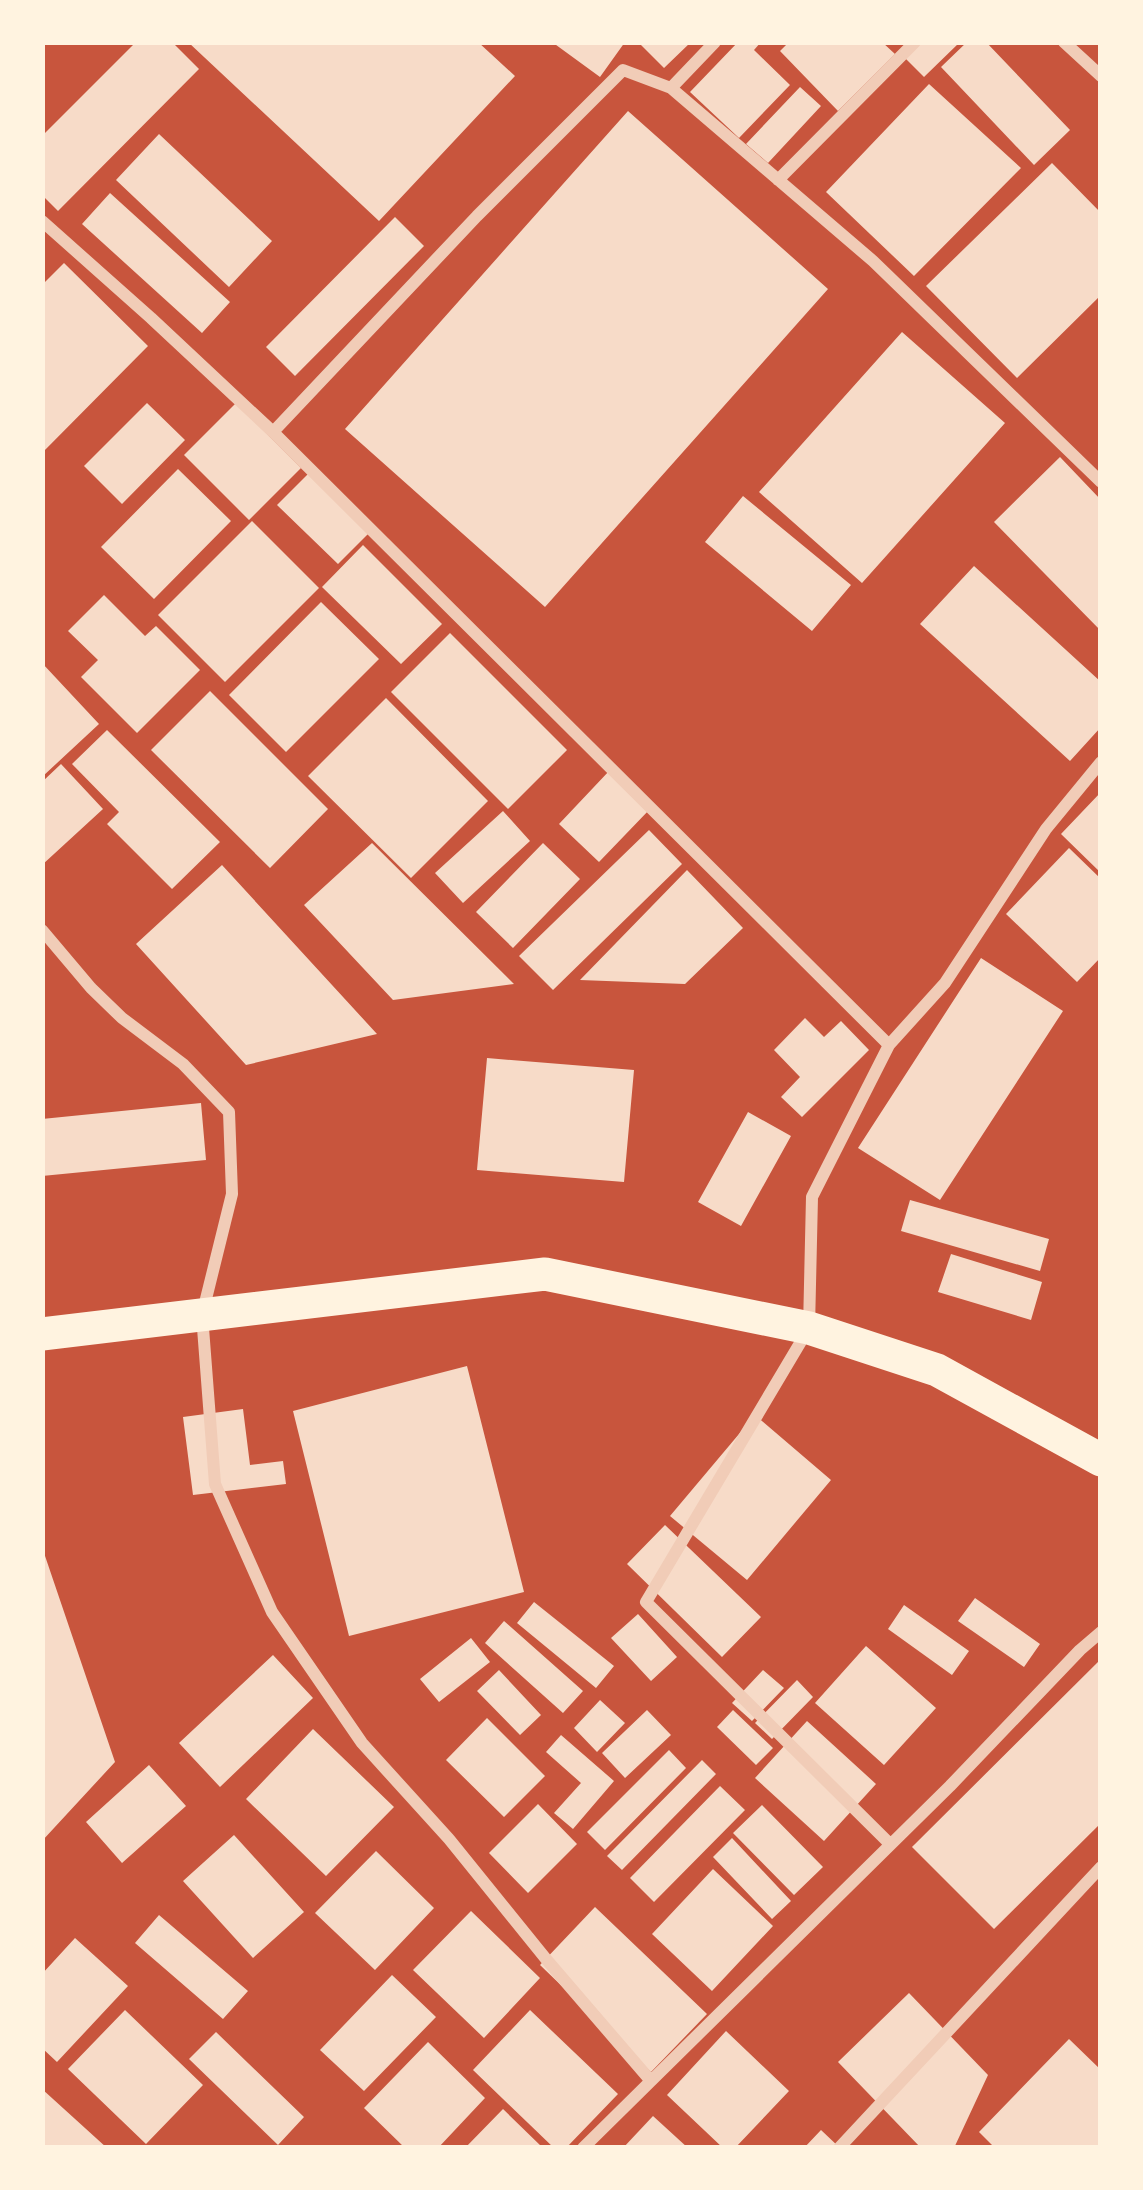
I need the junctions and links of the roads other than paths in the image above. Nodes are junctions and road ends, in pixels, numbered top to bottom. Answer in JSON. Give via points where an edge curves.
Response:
{"nodes":[{"id":1,"x":715,"y":42,"type":"edge"},
{"id":2,"x":915,"y":42,"type":"edge"},
{"id":3,"x":1064,"y":42,"type":"edge"},
{"id":4,"x":1101,"y":76,"type":"edge"},
{"id":5,"x":671,"y":88,"type":"junction"},
{"id":6,"x":778,"y":180,"type":"junction"},
{"id":7,"x":42,"y":221,"type":"edge"},
{"id":8,"x":273,"y":432,"type":"junction"},
{"id":9,"x":1101,"y":482,"type":"edge"},
{"id":10,"x":1101,"y":762,"type":"edge"},
{"id":11,"x":42,"y":930,"type":"edge"},
{"id":12,"x":889,"y":1045,"type":"junction"},
{"id":13,"x":202,"y":1315,"type":"junction"},
{"id":14,"x":809,"y":1328,"type":"junction"},
{"id":15,"x":42,"y":1334,"type":"edge"},
{"id":16,"x":1101,"y":1460,"type":"edge"},
{"id":17,"x":1101,"y":1632,"type":"edge"},
{"id":18,"x":890,"y":1844,"type":"junction"},
{"id":19,"x":1101,"y":1867,"type":"edge"},
{"id":20,"x":651,"y":2081,"type":"junction"},
{"id":21,"x":584,"y":2148,"type":"edge"},
{"id":22,"x":839,"y":2148,"type":"edge"}],
"edges":[{"from":1,"to":5,"type":"street"},
{"from":2,"to":6,"type":"street"},
{"from":3,"to":4,"type":"street"},
{"from":5,"to":6,"type":"street"},
{"from":5,"to":8,"type":"street","via":[[623,70]]},
{"from":6,"to":9,"type":"street"},
{"from":7,"to":8,"type":"street"},
{"from":8,"to":12,"type":"street"},
{"from":10,"to":12,"type":"street","via":[[1046,829],[945,983]]},
{"from":11,"to":13,"type":"street","via":[[91,988],[230,1112],[232,1194]]},
{"from":12,"to":14,"type":"street","via":[[812,1197]]},
{"from":13,"to":14,"type":"highway","via":[[545,1274]]},
{"from":13,"to":15,"type":"highway"},
{"from":13,"to":20,"type":"street","via":[[215,1484],[272,1612],[362,1743]]},
{"from":14,"to":16,"type":"highway","via":[[937,1370]]},
{"from":14,"to":18,"type":"street","via":[[646,1602]]},
{"from":17,"to":18,"type":"street"},
{"from":18,"to":20,"type":"street"},
{"from":19,"to":22,"type":"street"},
{"from":20,"to":21,"type":"street"}]}
